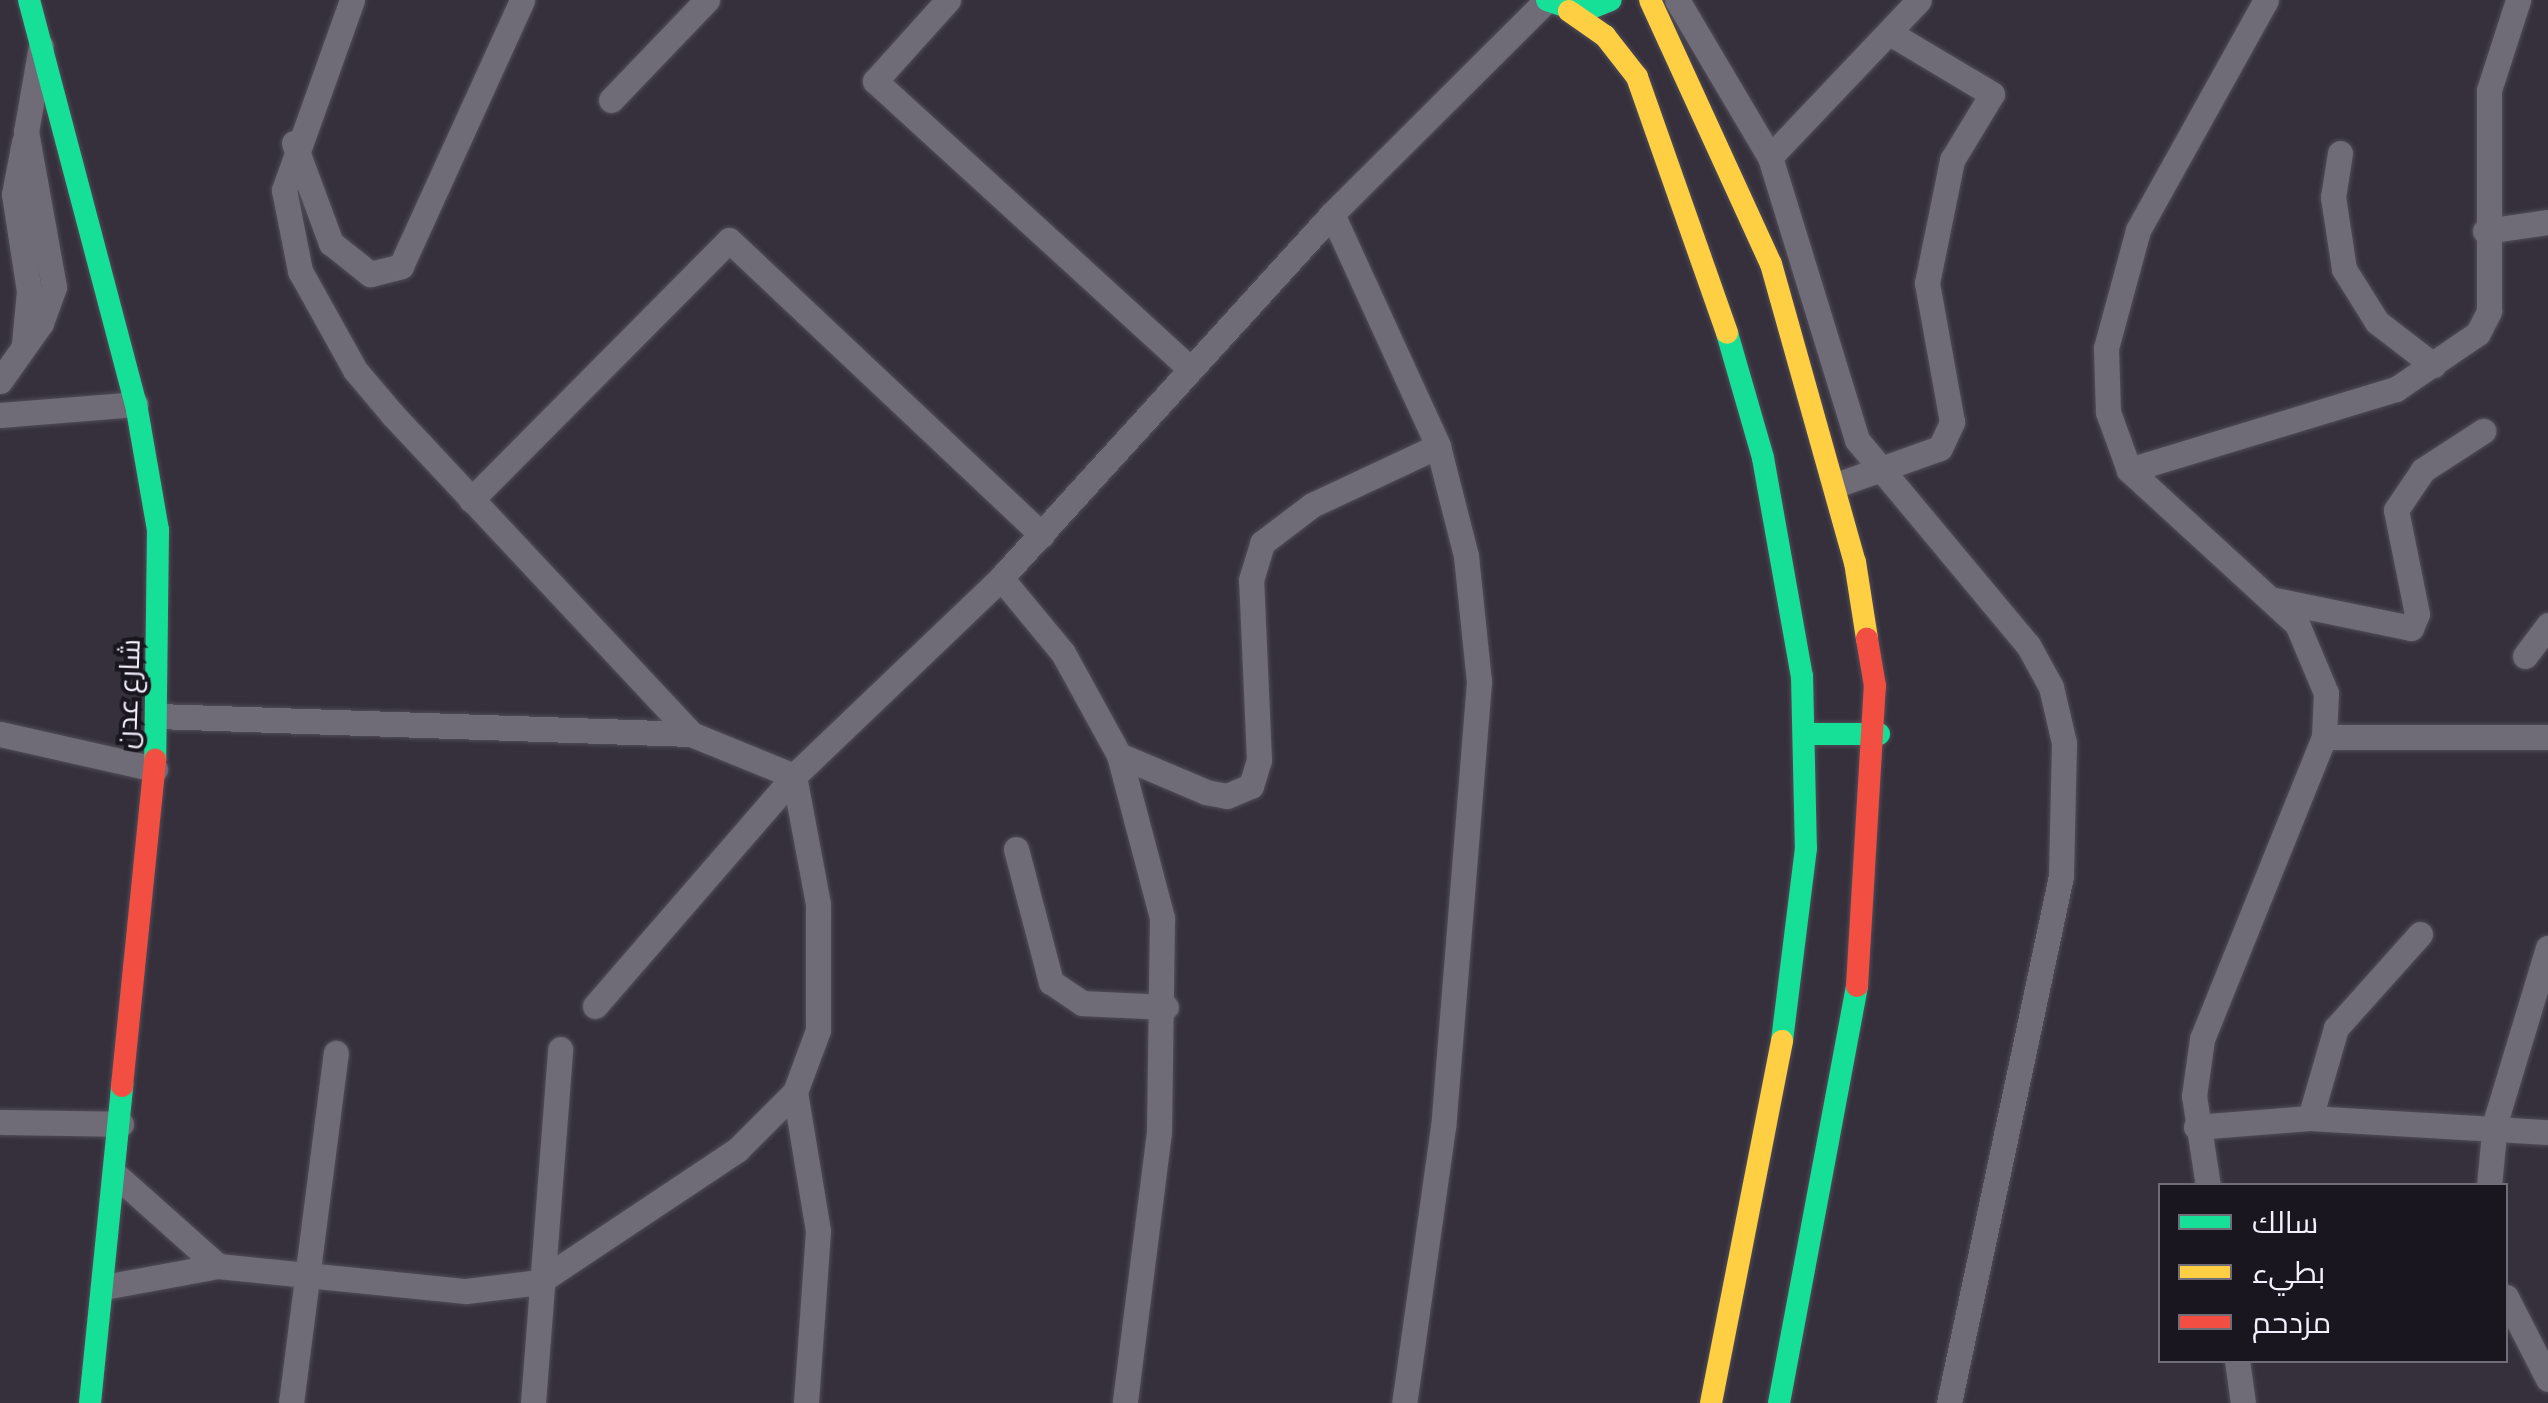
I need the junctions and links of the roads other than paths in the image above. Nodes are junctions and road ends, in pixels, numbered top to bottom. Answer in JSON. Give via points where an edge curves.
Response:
{"nodes":[{"id":1,"x":29,"y":0,"type":"edge"},
{"id":2,"x":352,"y":0,"type":"edge"},
{"id":3,"x":522,"y":0,"type":"edge"},
{"id":4,"x":707,"y":0,"type":"edge"},
{"id":5,"x":948,"y":0,"type":"edge"},
{"id":6,"x":1611,"y":0,"type":"edge"},
{"id":7,"x":1650,"y":0,"type":"edge"},
{"id":8,"x":1677,"y":0,"type":"edge"},
{"id":9,"x":1920,"y":0,"type":"edge"},
{"id":10,"x":2266,"y":0,"type":"edge"},
{"id":11,"x":2518,"y":0,"type":"edge"},
{"id":12,"x":1554,"y":4,"type":"edge"},
{"id":13,"x":1892,"y":36,"type":"junction"},
{"id":14,"x":42,"y":44,"type":"junction"},
{"id":15,"x":611,"y":100,"type":"dead end"},
{"id":16,"x":294,"y":143,"type":"junction"},
{"id":17,"x":2340,"y":153,"type":"dead end"},
{"id":18,"x":1770,"y":157,"type":"junction"},
{"id":19,"x":1332,"y":214,"type":"junction"},
{"id":20,"x":2548,"y":222,"type":"edge"},
{"id":21,"x":2484,"y":231,"type":"junction"},
{"id":22,"x":2433,"y":365,"type":"junction"},
{"id":23,"x":1190,"y":369,"type":"junction"},
{"id":24,"x":0,"y":381,"type":"edge"},
{"id":25,"x":136,"y":404,"type":"junction"},
{"id":26,"x":0,"y":415,"type":"edge"},
{"id":27,"x":2483,"y":431,"type":"dead end"},
{"id":28,"x":1438,"y":446,"type":"junction"},
{"id":29,"x":2129,"y":470,"type":"junction"},
{"id":30,"x":1877,"y":473,"type":"junction"},
{"id":31,"x":1836,"y":485,"type":"junction"},
{"id":32,"x":471,"y":500,"type":"junction"},
{"id":33,"x":1042,"y":535,"type":"junction"},
{"id":34,"x":1001,"y":578,"type":"junction"},
{"id":35,"x":2275,"y":600,"type":"junction"},
{"id":36,"x":2548,"y":625,"type":"edge"},
{"id":37,"x":2525,"y":656,"type":"dead end"},
{"id":38,"x":158,"y":716,"type":"junction"},
{"id":39,"x":0,"y":734,"type":"edge"},
{"id":40,"x":690,"y":734,"type":"junction"},
{"id":41,"x":1806,"y":734,"type":"junction"},
{"id":42,"x":1879,"y":734,"type":"junction"},
{"id":43,"x":2548,"y":736,"type":"edge"},
{"id":44,"x":2324,"y":737,"type":"junction"},
{"id":45,"x":1119,"y":754,"type":"junction"},
{"id":46,"x":155,"y":768,"type":"junction"},
{"id":47,"x":794,"y":776,"type":"junction"},
{"id":48,"x":1016,"y":849,"type":"dead end"},
{"id":49,"x":2420,"y":934,"type":"dead end"},
{"id":50,"x":2548,"y":948,"type":"edge"},
{"id":51,"x":595,"y":1006,"type":"dead end"},
{"id":52,"x":1166,"y":1007,"type":"junction"},
{"id":53,"x":560,"y":1049,"type":"dead end"},
{"id":54,"x":336,"y":1053,"type":"dead end"},
{"id":55,"x":795,"y":1092,"type":"junction"},
{"id":56,"x":2310,"y":1118,"type":"junction"},
{"id":57,"x":0,"y":1122,"type":"edge"},
{"id":58,"x":2495,"y":1123,"type":"junction"},
{"id":59,"x":121,"y":1124,"type":"junction"},
{"id":60,"x":2196,"y":1126,"type":"junction"},
{"id":61,"x":2548,"y":1132,"type":"edge"},
{"id":62,"x":116,"y":1176,"type":"junction"},
{"id":63,"x":2207,"y":1183,"type":"edge"},
{"id":64,"x":2489,"y":1183,"type":"edge"},
{"id":65,"x":218,"y":1266,"type":"junction"},
{"id":66,"x":310,"y":1278,"type":"junction"},
{"id":67,"x":539,"y":1282,"type":"junction"},
{"id":68,"x":104,"y":1286,"type":"junction"},
{"id":69,"x":2508,"y":1301,"type":"edge"},
{"id":70,"x":2238,"y":1363,"type":"edge"},
{"id":71,"x":2548,"y":1380,"type":"edge"},
{"id":72,"x":1711,"y":1397,"type":"edge"},
{"id":73,"x":90,"y":1403,"type":"edge"},
{"id":74,"x":291,"y":1403,"type":"edge"},
{"id":75,"x":534,"y":1403,"type":"edge"},
{"id":76,"x":806,"y":1403,"type":"edge"},
{"id":77,"x":1125,"y":1403,"type":"edge"},
{"id":78,"x":1404,"y":1403,"type":"edge"},
{"id":79,"x":1780,"y":1403,"type":"edge"},
{"id":80,"x":1949,"y":1403,"type":"edge"},
{"id":81,"x":2242,"y":1403,"type":"edge"}],
"edges":[{"from":1,"to":14,"type":"street","name":"شارع عدن"},
{"from":2,"to":16,"type":"street"},
{"from":3,"to":16,"type":"street","via":[[401,266],[370,274],[331,243]]},
{"from":4,"to":15,"type":"street"},
{"from":5,"to":23,"type":"street","via":[[875,80]]},
{"from":6,"to":12,"type":"street"},
{"from":7,"to":31,"type":"street","via":[[1752,212]]},
{"from":8,"to":18,"type":"street"},
{"from":9,"to":13,"type":"street"},
{"from":10,"to":29,"type":"street","via":[[2119,280],[2104,385]]},
{"from":11,"to":21,"type":"street","via":[[2490,90]]},
{"from":12,"to":19,"type":"street"},
{"from":12,"to":41,"type":"street","via":[[1605,36],[1638,77],[1720,299],[1780,539]]},
{"from":13,"to":18,"type":"street"},
{"from":13,"to":30,"type":"street","via":[[1992,94],[1952,160],[1927,283],[1949,436]]},
{"from":14,"to":24,"type":"street","via":[[26,132],[54,288]]},
{"from":14,"to":25,"type":"street","name":"شارع عدن"},
{"from":16,"to":32,"type":"street","via":[[286,215],[317,306],[355,370]]},
{"from":17,"to":22,"type":"street","via":[[2333,197],[2344,269],[2377,322]]},
{"from":18,"to":30,"type":"street","via":[[1845,408]]},
{"from":19,"to":23,"type":"street"},
{"from":19,"to":28,"type":"street"},
{"from":20,"to":21,"type":"street"},
{"from":21,"to":22,"type":"street","via":[[2489,311],[2464,348]]},
{"from":22,"to":29,"type":"street","via":[[2396,389]]},
{"from":23,"to":33,"type":"street"},
{"from":25,"to":26,"type":"street"},
{"from":25,"to":38,"type":"street","name":"شارع عدن","via":[[158,530]]},
{"from":27,"to":35,"type":"street","via":[[2423,470],[2396,510],[2416,614],[2410,628]]},
{"from":28,"to":45,"type":"street","via":[[1312,506],[1262,543],[1252,580],[1259,760],[1251,786],[1226,796],[1206,792]]},
{"from":28,"to":78,"type":"street","via":[[1466,556],[1479,682],[1443,1127]]},
{"from":29,"to":35,"type":"street"},
{"from":30,"to":31,"type":"street"},
{"from":30,"to":80,"type":"street","via":[[2028,645],[2051,687],[2066,777],[2062,876]]},
{"from":31,"to":42,"type":"street"},
{"from":32,"to":33,"type":"street","via":[[728,240]]},
{"from":32,"to":40,"type":"street"},
{"from":33,"to":34,"type":"street"},
{"from":34,"to":45,"type":"street","via":[[1064,652]]},
{"from":34,"to":47,"type":"street"},
{"from":35,"to":44,"type":"street","via":[[2321,667]]},
{"from":36,"to":37,"type":"street"},
{"from":38,"to":40,"type":"street"},
{"from":38,"to":46,"type":"street","name":"شارع عدن"},
{"from":39,"to":46,"type":"street"},
{"from":40,"to":47,"type":"street"},
{"from":41,"to":42,"type":"street"},
{"from":41,"to":72,"type":"street","via":[[1794,978]]},
{"from":42,"to":79,"type":"street","via":[[1867,933]]},
{"from":43,"to":44,"type":"street"},
{"from":44,"to":60,"type":"street","via":[[2221,979],[2202,1039]]},
{"from":45,"to":52,"type":"street","via":[[1162,918]]},
{"from":46,"to":59,"type":"street","name":"شارع عدن"},
{"from":47,"to":51,"type":"street"},
{"from":47,"to":55,"type":"street","via":[[823,968],[818,1030]]},
{"from":48,"to":52,"type":"street","via":[[1051,982],[1082,1003]]},
{"from":49,"to":56,"type":"street","via":[[2336,1028]]},
{"from":50,"to":58,"type":"street"},
{"from":52,"to":77,"type":"street"},
{"from":53,"to":67,"type":"street"},
{"from":54,"to":66,"type":"street"},
{"from":55,"to":67,"type":"street","via":[[686,1189]]},
{"from":55,"to":76,"type":"street","via":[[818,1231]]},
{"from":56,"to":58,"type":"street"},
{"from":56,"to":60,"type":"street"},
{"from":57,"to":59,"type":"street"},
{"from":58,"to":61,"type":"street"},
{"from":58,"to":64,"type":"street"},
{"from":59,"to":62,"type":"street","name":"شارع عدن"},
{"from":60,"to":63,"type":"street"},
{"from":62,"to":65,"type":"street"},
{"from":62,"to":68,"type":"street","name":"شارع عدن"},
{"from":65,"to":66,"type":"street"},
{"from":65,"to":68,"type":"street"},
{"from":66,"to":67,"type":"street","via":[[466,1292]]},
{"from":66,"to":74,"type":"street"},
{"from":67,"to":75,"type":"street"},
{"from":68,"to":73,"type":"street","name":"شارع عدن"},
{"from":69,"to":71,"type":"street"},
{"from":70,"to":81,"type":"street"}]}
